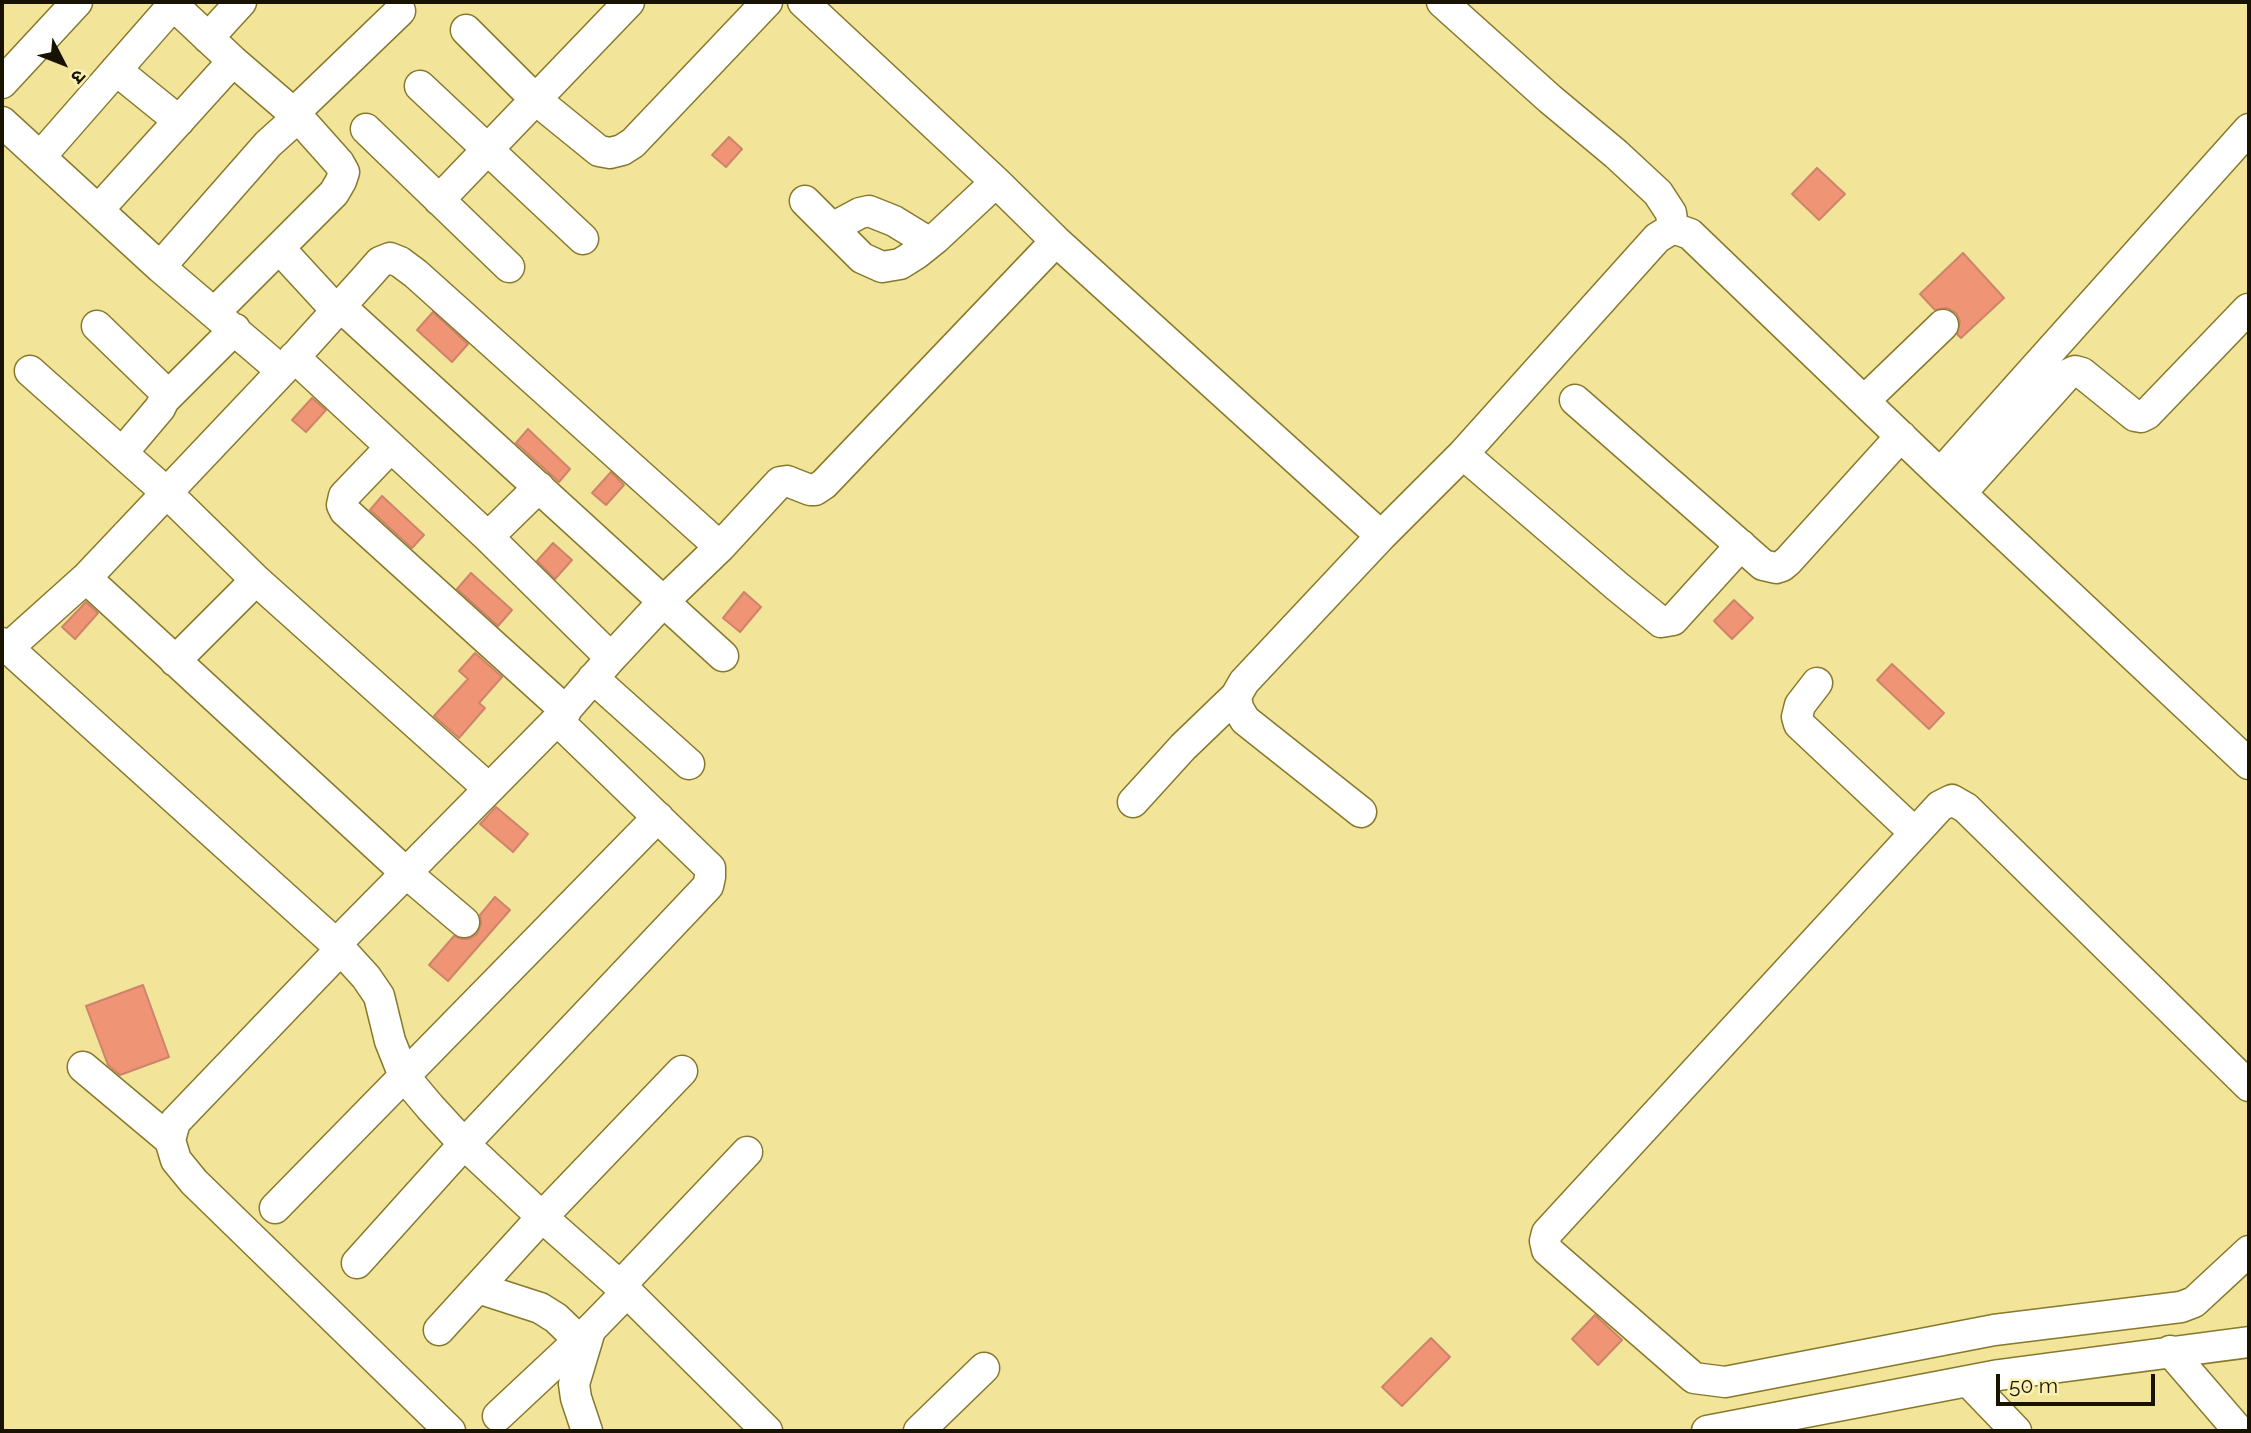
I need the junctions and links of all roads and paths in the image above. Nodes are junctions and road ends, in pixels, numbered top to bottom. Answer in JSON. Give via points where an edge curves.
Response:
{"nodes":[{"id":1,"x":241,"y":2,"type":"edge"},
{"id":2,"x":629,"y":2,"type":"edge"},
{"id":3,"x":767,"y":2,"type":"edge"},
{"id":4,"x":803,"y":2,"type":"edge"},
{"id":5,"x":1442,"y":2,"type":"edge"},
{"id":6,"x":171,"y":3,"type":"edge"},
{"id":7,"x":59,"y":8,"type":"edge"},
{"id":8,"x":400,"y":11,"type":"dead end"},
{"id":9,"x":466,"y":30,"type":"dead end"},
{"id":10,"x":208,"y":38,"type":"junction"},
{"id":11,"x":233,"y":61,"type":"junction"},
{"id":12,"x":116,"y":70,"type":"junction"},
{"id":13,"x":2,"y":83,"type":"edge"},
{"id":14,"x":420,"y":86,"type":"dead end"},
{"id":15,"x":535,"y":99,"type":"junction"},
{"id":16,"x":296,"y":115,"type":"junction"},
{"id":17,"x":179,"y":121,"type":"junction"},
{"id":18,"x":2,"y":122,"type":"edge"},
{"id":19,"x":2249,"y":128,"type":"edge"},
{"id":20,"x":487,"y":149,"type":"junction"},
{"id":21,"x":40,"y":157,"type":"junction"},
{"id":22,"x":344,"y":172,"type":"junction"},
{"id":23,"x":996,"y":182,"type":"junction"},
{"id":24,"x":439,"y":200,"type":"junction"},
{"id":25,"x":805,"y":201,"type":"dead end"},
{"id":26,"x":99,"y":209,"type":"junction"},
{"id":27,"x":832,"y":228,"type":"junction"},
{"id":28,"x":1673,"y":228,"type":"junction"},
{"id":29,"x":583,"y":239,"type":"dead end"},
{"id":30,"x":1056,"y":241,"type":"junction"},
{"id":31,"x":930,"y":243,"type":"junction"},
{"id":32,"x":279,"y":248,"type":"junction"},
{"id":33,"x":160,"y":267,"type":"junction"},
{"id":34,"x":509,"y":267,"type":"dead end"},
{"id":35,"x":339,"y":309,"type":"junction"},
{"id":36,"x":2248,"y":309,"type":"edge"},
{"id":37,"x":225,"y":321,"type":"junction"},
{"id":38,"x":1943,"y":325,"type":"dead end"},
{"id":39,"x":97,"y":326,"type":"dead end"},
{"id":40,"x":288,"y":364,"type":"junction"},
{"id":41,"x":30,"y":371,"type":"dead end"},
{"id":42,"x":164,"y":400,"type":"junction"},
{"id":43,"x":1575,"y":400,"type":"dead end"},
{"id":44,"x":1864,"y":401,"type":"junction"},
{"id":45,"x":1901,"y":436,"type":"junction"},
{"id":46,"x":391,"y":447,"type":"junction"},
{"id":47,"x":122,"y":453,"type":"junction"},
{"id":48,"x":1463,"y":454,"type":"junction"},
{"id":49,"x":1950,"y":483,"type":"junction"},
{"id":50,"x":539,"y":487,"type":"junction"},
{"id":51,"x":167,"y":493,"type":"junction"},
{"id":52,"x":1381,"y":536,"type":"junction"},
{"id":53,"x":488,"y":537,"type":"junction"},
{"id":54,"x":1741,"y":545,"type":"junction"},
{"id":55,"x":720,"y":547,"type":"junction"},
{"id":56,"x":86,"y":578,"type":"junction"},
{"id":57,"x":256,"y":580,"type":"junction"},
{"id":58,"x":664,"y":601,"type":"junction"},
{"id":59,"x":5,"y":646,"type":"edge"},
{"id":60,"x":723,"y":656,"type":"dead end"},
{"id":61,"x":175,"y":661,"type":"junction"},
{"id":62,"x":602,"y":668,"type":"junction"},
{"id":63,"x":1817,"y":683,"type":"dead end"},
{"id":64,"x":1236,"y":696,"type":"junction"},
{"id":65,"x":561,"y":716,"type":"junction"},
{"id":66,"x":689,"y":764,"type":"dead end"},
{"id":67,"x":2249,"y":764,"type":"edge"},
{"id":68,"x":488,"y":788,"type":"junction"},
{"id":69,"x":1133,"y":802,"type":"dead end"},
{"id":70,"x":1361,"y":812,"type":"dead end"},
{"id":71,"x":658,"y":817,"type":"junction"},
{"id":72,"x":1915,"y":833,"type":"junction"},
{"id":73,"x":405,"y":872,"type":"junction"},
{"id":74,"x":464,"y":922,"type":"dead end"},
{"id":75,"x":338,"y":946,"type":"junction"},
{"id":76,"x":83,"y":1067,"type":"dead end"},
{"id":77,"x":682,"y":1071,"type":"dead end"},
{"id":78,"x":404,"y":1076,"type":"junction"},
{"id":79,"x":2249,"y":1086,"type":"edge"},
{"id":80,"x":170,"y":1140,"type":"junction"},
{"id":81,"x":464,"y":1144,"type":"junction"},
{"id":82,"x":747,"y":1152,"type":"dead end"},
{"id":83,"x":275,"y":1208,"type":"dead end"},
{"id":84,"x":542,"y":1217,"type":"junction"},
{"id":85,"x":2249,"y":1251,"type":"edge"},
{"id":86,"x":357,"y":1263,"type":"dead end"},
{"id":87,"x":478,"y":1288,"type":"junction"},
{"id":88,"x":623,"y":1289,"type":"junction"},
{"id":89,"x":439,"y":1330,"type":"dead end"},
{"id":90,"x":1994,"y":1330,"type":"junction"},
{"id":91,"x":585,"y":1335,"type":"junction"},
{"id":92,"x":2247,"y":1346,"type":"edge"},
{"id":93,"x":2170,"y":1351,"type":"junction"},
{"id":94,"x":984,"y":1368,"type":"dead end"},
{"id":95,"x":1999,"y":1375,"type":"junction"},
{"id":96,"x":1968,"y":1381,"type":"junction"},
{"id":97,"x":499,"y":1416,"type":"dead end"},
{"id":98,"x":450,"y":1431,"type":"edge"},
{"id":99,"x":587,"y":1431,"type":"edge"},
{"id":100,"x":766,"y":1431,"type":"edge"},
{"id":101,"x":919,"y":1431,"type":"edge"},
{"id":102,"x":1707,"y":1431,"type":"edge"},
{"id":103,"x":2016,"y":1431,"type":"edge"},
{"id":104,"x":2239,"y":1431,"type":"edge"}],
"edges":[{"from":1,"to":10,"type":"street"},
{"from":2,"to":15,"type":"street"},
{"from":3,"to":15,"type":"street","via":[[622,150],[599,150]]},
{"from":4,"to":23,"type":"street"},
{"from":5,"to":28,"type":"street","via":[[1658,193],[1671,213]]},
{"from":6,"to":10,"type":"street"},
{"from":6,"to":12,"type":"street"},
{"from":7,"to":13,"type":"street"},
{"from":8,"to":16,"type":"street"},
{"from":9,"to":15,"type":"street"},
{"from":10,"to":11,"type":"street"},
{"from":11,"to":16,"type":"street"},
{"from":11,"to":17,"type":"street"},
{"from":12,"to":17,"type":"street"},
{"from":12,"to":21,"type":"street"},
{"from":14,"to":20,"type":"street"},
{"from":15,"to":20,"type":"street"},
{"from":16,"to":22,"type":"street"},
{"from":16,"to":33,"type":"street"},
{"from":17,"to":26,"type":"street"},
{"from":18,"to":21,"type":"street"},
{"from":19,"to":49,"type":"street"},
{"from":20,"to":24,"type":"street"},
{"from":20,"to":29,"type":"street"},
{"from":21,"to":26,"type":"street"},
{"from":22,"to":24,"type":"street","via":[[374,136]]},
{"from":22,"to":32,"type":"street","via":[[334,193]]},
{"from":23,"to":30,"type":"street"},
{"from":23,"to":31,"type":"street"},
{"from":24,"to":34,"type":"street"},
{"from":25,"to":27,"type":"street"},
{"from":26,"to":33,"type":"street"},
{"from":27,"to":31,"type":"street","via":[[869,211]]},
{"from":27,"to":31,"type":"street","via":[[862,258],[882,267],[900,264]]},
{"from":28,"to":44,"type":"street","via":[[1690,234]]},
{"from":28,"to":48,"type":"street","via":[[1657,238]]},
{"from":30,"to":52,"type":"street"},
{"from":30,"to":55,"type":"street","via":[[824,484],[815,490],[780,482]]},
{"from":32,"to":35,"type":"street"},
{"from":32,"to":37,"type":"street"},
{"from":33,"to":37,"type":"street"},
{"from":35,"to":40,"type":"street"},
{"from":35,"to":50,"type":"street"},
{"from":35,"to":55,"type":"street","via":[[380,262],[400,261]]},
{"from":36,"to":49,"type":"street","via":[[2147,414],[2135,416],[2076,371]]},
{"from":37,"to":40,"type":"street"},
{"from":37,"to":42,"type":"street"},
{"from":38,"to":44,"type":"street"},
{"from":39,"to":42,"type":"street","via":[[163,390]]},
{"from":40,"to":46,"type":"street"},
{"from":40,"to":51,"type":"street"},
{"from":41,"to":47,"type":"street"},
{"from":42,"to":47,"type":"street"},
{"from":43,"to":54,"type":"street"},
{"from":44,"to":45,"type":"street"},
{"from":45,"to":49,"type":"street"},
{"from":45,"to":54,"type":"street","via":[[1782,566],[1763,565]]},
{"from":46,"to":53,"type":"street"},
{"from":46,"to":65,"type":"street","via":[[344,496],[345,511]]},
{"from":47,"to":51,"type":"street"},
{"from":48,"to":52,"type":"street"},
{"from":48,"to":54,"type":"street","via":[[1661,622],[1673,620]]},
{"from":49,"to":67,"type":"street"},
{"from":50,"to":53,"type":"street"},
{"from":50,"to":58,"type":"street"},
{"from":51,"to":56,"type":"street"},
{"from":51,"to":57,"type":"street"},
{"from":52,"to":64,"type":"street","via":[[1253,672]]},
{"from":53,"to":62,"type":"street"},
{"from":55,"to":58,"type":"street"},
{"from":56,"to":59,"type":"street"},
{"from":56,"to":61,"type":"street"},
{"from":57,"to":61,"type":"street"},
{"from":57,"to":68,"type":"street"},
{"from":58,"to":60,"type":"street"},
{"from":58,"to":62,"type":"street"},
{"from":59,"to":75,"type":"street"},
{"from":61,"to":73,"type":"street"},
{"from":62,"to":65,"type":"street"},
{"from":62,"to":66,"type":"street"},
{"from":63,"to":72,"type":"street","via":[[1800,705],[1799,724]]},
{"from":64,"to":69,"type":"street"},
{"from":64,"to":70,"type":"street","via":[[1245,720]]},
{"from":65,"to":68,"type":"street"},
{"from":65,"to":71,"type":"street"},
{"from":68,"to":73,"type":"street"},
{"from":71,"to":78,"type":"street"},
{"from":71,"to":81,"type":"street","via":[[709,868],[708,886]]},
{"from":72,"to":79,"type":"street","via":[[1940,806],[1952,800],[1960,803]]},
{"from":72,"to":90,"type":"street","via":[[1547,1233],[1545,1241],[1547,1250],[1694,1378],[1709,1381],[1725,1382]]},
{"from":73,"to":74,"type":"street"},
{"from":73,"to":75,"type":"street"},
{"from":75,"to":78,"type":"street","via":[[379,996]]},
{"from":75,"to":80,"type":"street","via":[[175,1122]]},
{"from":76,"to":80,"type":"street"},
{"from":77,"to":84,"type":"street"},
{"from":78,"to":81,"type":"street"},
{"from":78,"to":83,"type":"street"},
{"from":80,"to":98,"type":"street","via":[[176,1160],[194,1182]]},
{"from":81,"to":84,"type":"street"},
{"from":81,"to":86,"type":"street"},
{"from":82,"to":88,"type":"street"},
{"from":84,"to":87,"type":"street"},
{"from":84,"to":88,"type":"street"},
{"from":85,"to":90,"type":"street","via":[[2194,1302],[2181,1307]]},
{"from":87,"to":89,"type":"street"},
{"from":87,"to":91,"type":"street","via":[[540,1308]]},
{"from":88,"to":91,"type":"street"},
{"from":88,"to":100,"type":"street"},
{"from":90,"to":95,"type":"street"},
{"from":91,"to":97,"type":"street"},
{"from":91,"to":99,"type":"street","via":[[574,1384]]},
{"from":92,"to":93,"type":"street"},
{"from":93,"to":95,"type":"street"},
{"from":93,"to":104,"type":"street"},
{"from":94,"to":101,"type":"street"},
{"from":95,"to":96,"type":"street"},
{"from":96,"to":102,"type":"street"},
{"from":96,"to":103,"type":"street"}]}
